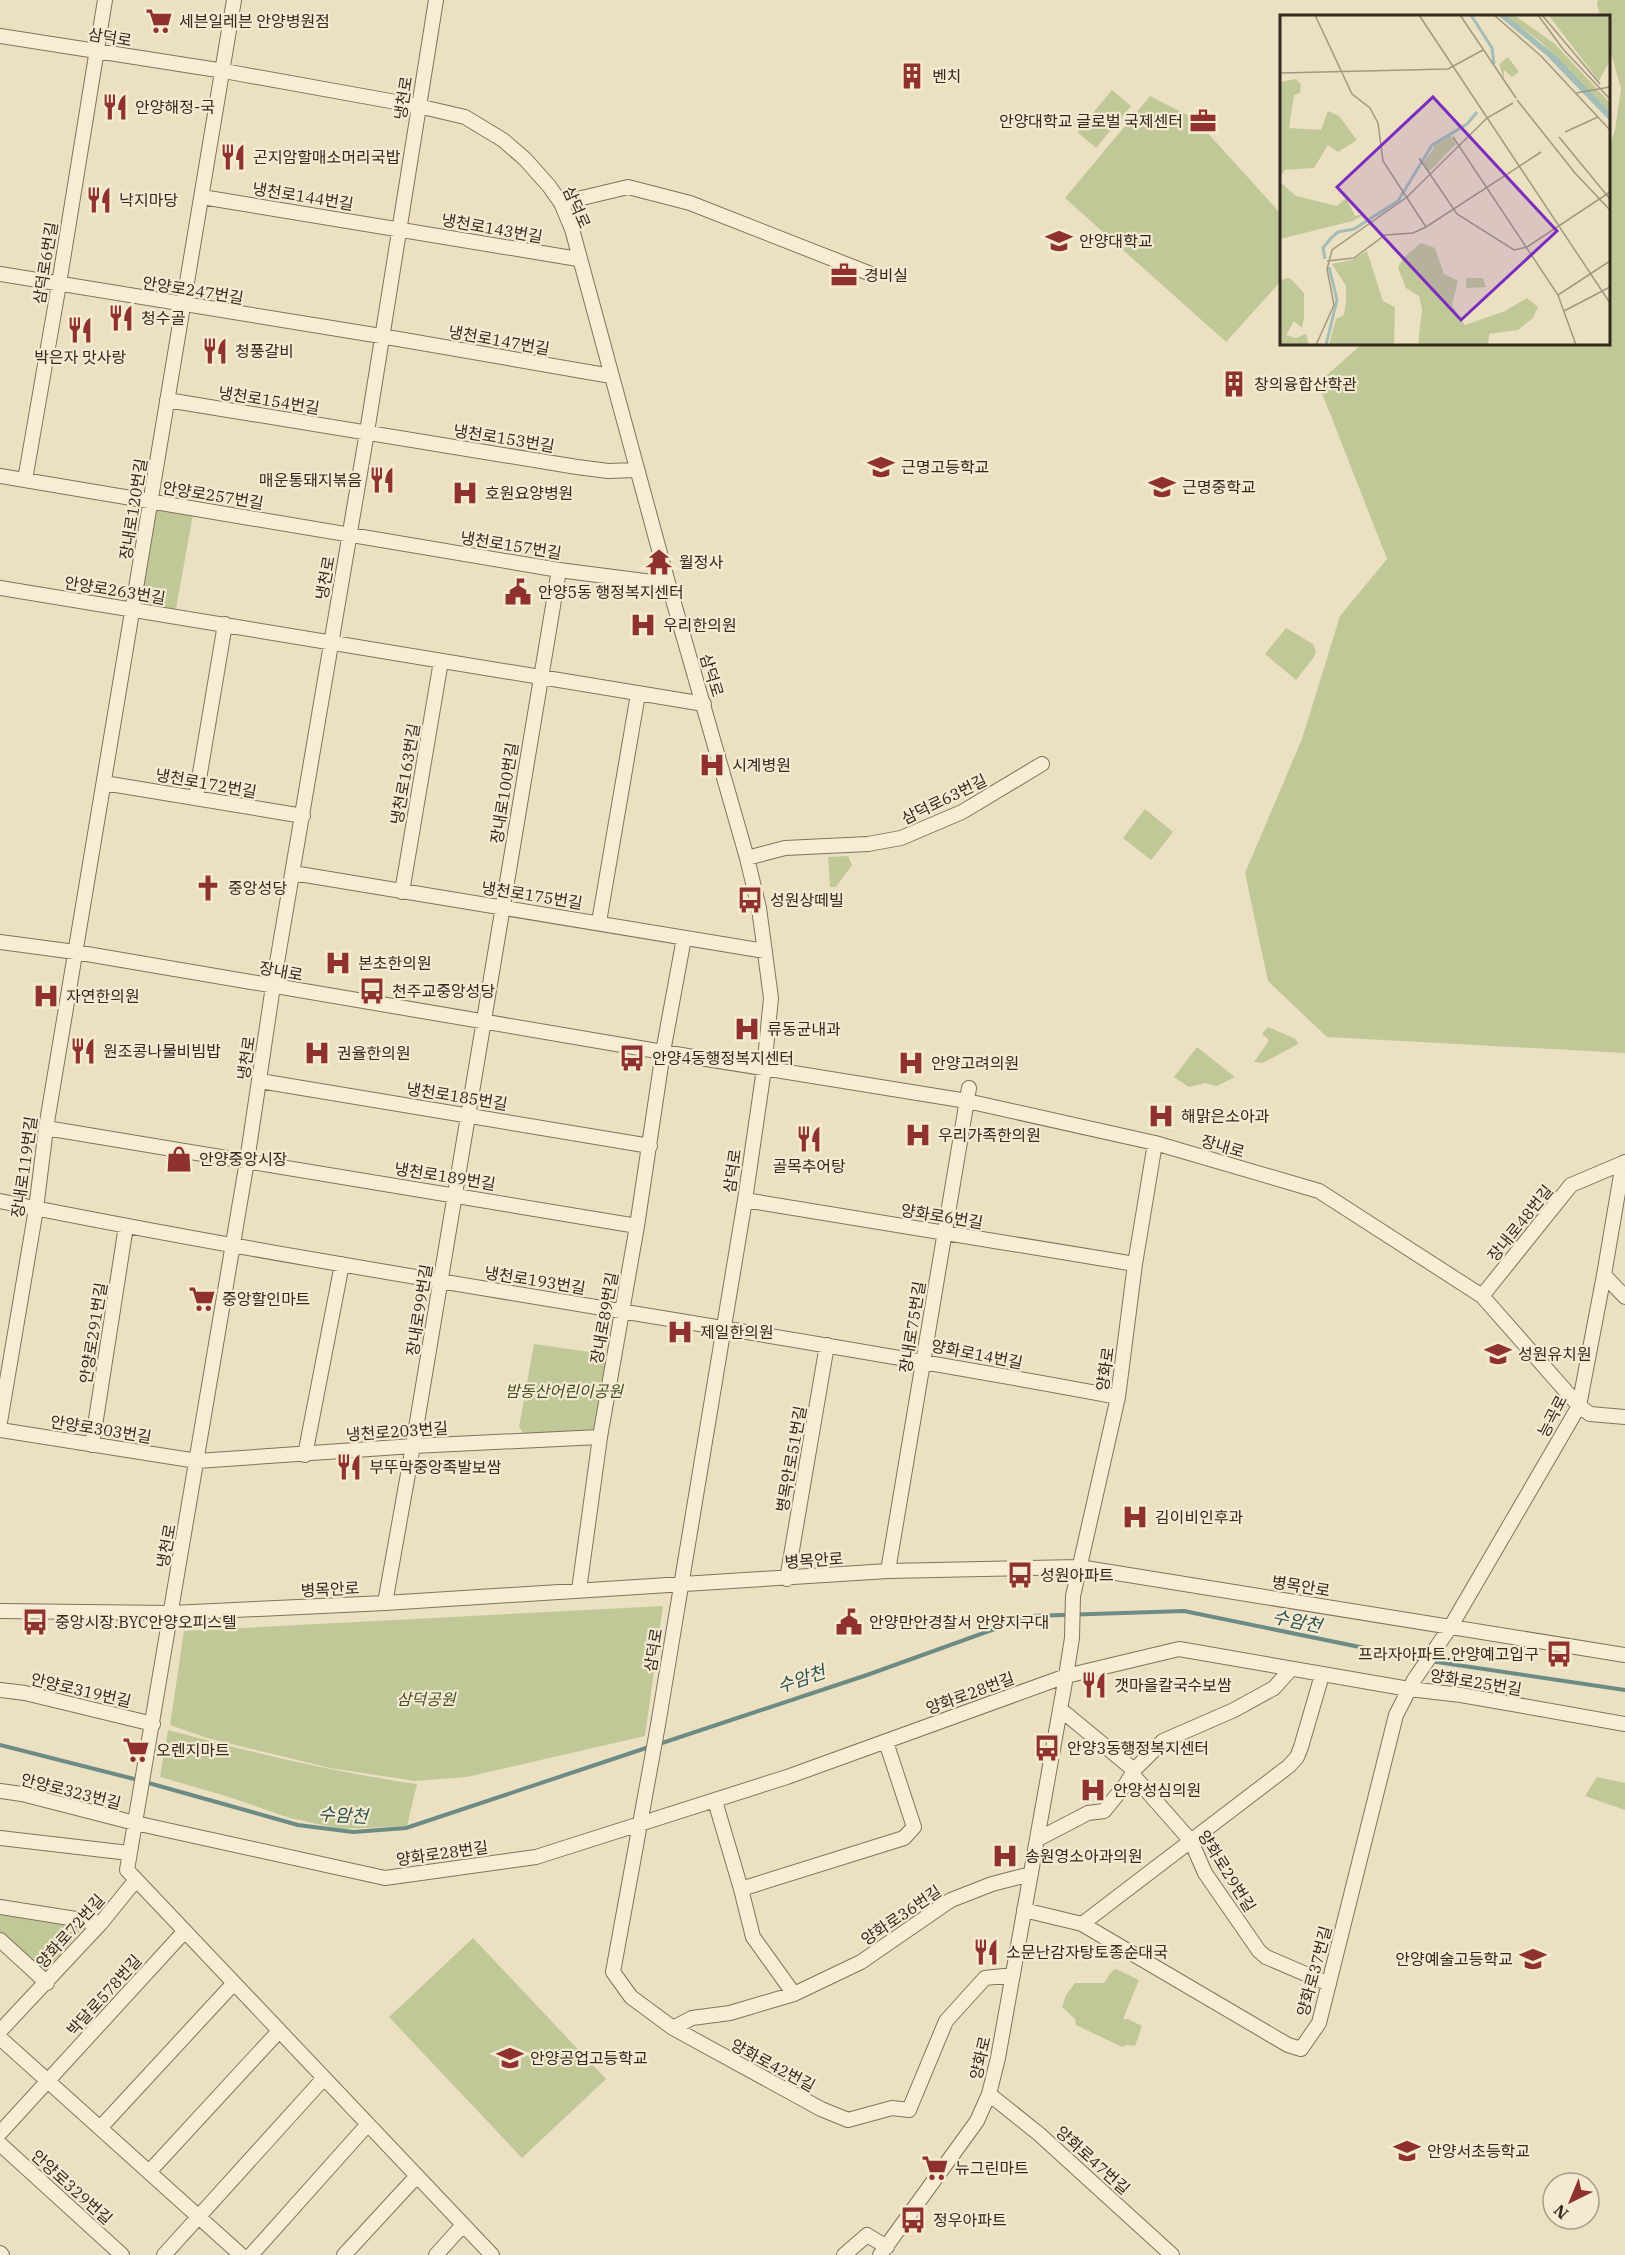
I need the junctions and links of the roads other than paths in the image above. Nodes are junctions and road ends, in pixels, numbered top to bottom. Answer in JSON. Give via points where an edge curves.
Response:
{"nodes":[{"id":1,"x":105,"y":0,"type":"edge"},
{"id":2,"x":234,"y":0,"type":"edge"},
{"id":3,"x":436,"y":0,"type":"edge"},
{"id":4,"x":0,"y":36,"type":"edge"},
{"id":5,"x":96,"y":51,"type":"junction"},
{"id":6,"x":224,"y":71,"type":"junction"},
{"id":7,"x":418,"y":105,"type":"junction"},
{"id":8,"x":202,"y":196,"type":"junction"},
{"id":9,"x":561,"y":203,"type":"junction"},
{"id":10,"x":400,"y":228,"type":"junction"},
{"id":11,"x":578,"y":259,"type":"junction"},
{"id":12,"x":0,"y":274,"type":"edge"},
{"id":13,"x":872,"y":274,"type":"dead end"},
{"id":14,"x":59,"y":284,"type":"junction"},
{"id":15,"x":183,"y":305,"type":"junction"},
{"id":16,"x":381,"y":336,"type":"junction"},
{"id":17,"x":611,"y":376,"type":"junction"},
{"id":18,"x":167,"y":400,"type":"junction"},
{"id":19,"x":367,"y":432,"type":"junction"},
{"id":20,"x":638,"y":470,"type":"junction"},
{"id":21,"x":0,"y":476,"type":"edge"},
{"id":22,"x":25,"y":480,"type":"junction"},
{"id":23,"x":151,"y":502,"type":"junction"},
{"id":24,"x":349,"y":534,"type":"junction"},
{"id":25,"x":559,"y":570,"type":"junction"},
{"id":26,"x":667,"y":579,"type":"junction"},
{"id":27,"x":0,"y":588,"type":"edge"},
{"id":28,"x":133,"y":609,"type":"junction"},
{"id":29,"x":225,"y":624,"type":"junction"},
{"id":30,"x":331,"y":644,"type":"junction"},
{"id":31,"x":441,"y":661,"type":"junction"},
{"id":32,"x":540,"y":677,"type":"junction"},
{"id":33,"x":638,"y":694,"type":"junction"},
{"id":34,"x":704,"y":704,"type":"junction"},
{"id":35,"x":1042,"y":764,"type":"dead end"},
{"id":36,"x":104,"y":783,"type":"junction"},
{"id":37,"x":196,"y":797,"type":"junction"},
{"id":38,"x":303,"y":816,"type":"junction"},
{"id":39,"x":747,"y":858,"type":"junction"},
{"id":40,"x":293,"y":873,"type":"junction"},
{"id":41,"x":402,"y":892,"type":"junction"},
{"id":42,"x":502,"y":908,"type":"junction"},
{"id":43,"x":598,"y":922,"type":"junction"},
{"id":44,"x":684,"y":938,"type":"junction"},
{"id":45,"x":0,"y":942,"type":"edge"},
{"id":46,"x":765,"y":951,"type":"junction"},
{"id":47,"x":75,"y":952,"type":"junction"},
{"id":48,"x":273,"y":986,"type":"junction"},
{"id":49,"x":484,"y":1022,"type":"junction"},
{"id":50,"x":663,"y":1052,"type":"junction"},
{"id":51,"x":764,"y":1069,"type":"junction"},
{"id":52,"x":260,"y":1081,"type":"junction"},
{"id":53,"x":968,"y":1095,"type":"junction"},
{"id":54,"x":467,"y":1114,"type":"junction"},
{"id":55,"x":46,"y":1128,"type":"junction"},
{"id":56,"x":1155,"y":1143,"type":"junction"},
{"id":57,"x":650,"y":1146,"type":"junction"},
{"id":58,"x":247,"y":1161,"type":"junction"},
{"id":59,"x":1624,"y":1162,"type":"edge"},
{"id":60,"x":453,"y":1194,"type":"junction"},
{"id":61,"x":745,"y":1200,"type":"junction"},
{"id":62,"x":0,"y":1201,"type":"edge"},
{"id":63,"x":36,"y":1209,"type":"junction"},
{"id":64,"x":126,"y":1226,"type":"junction"},
{"id":65,"x":637,"y":1226,"type":"junction"},
{"id":66,"x":944,"y":1233,"type":"junction"},
{"id":67,"x":232,"y":1245,"type":"junction"},
{"id":68,"x":342,"y":1264,"type":"junction"},
{"id":69,"x":1135,"y":1264,"type":"junction"},
{"id":70,"x":1604,"y":1275,"type":"junction"},
{"id":71,"x":441,"y":1281,"type":"junction"},
{"id":72,"x":1482,"y":1296,"type":"junction"},
{"id":73,"x":1625,"y":1296,"type":"edge"},
{"id":74,"x":623,"y":1311,"type":"junction"},
{"id":75,"x":723,"y":1329,"type":"junction"},
{"id":76,"x":827,"y":1345,"type":"junction"},
{"id":77,"x":924,"y":1360,"type":"junction"},
{"id":78,"x":1118,"y":1397,"type":"junction"},
{"id":79,"x":1579,"y":1406,"type":"junction"},
{"id":80,"x":1625,"y":1416,"type":"edge"},
{"id":81,"x":0,"y":1422,"type":"edge"},
{"id":82,"x":0,"y":1430,"type":"edge"},
{"id":83,"x":600,"y":1437,"type":"junction"},
{"id":84,"x":92,"y":1445,"type":"junction"},
{"id":85,"x":413,"y":1446,"type":"junction"},
{"id":86,"x":305,"y":1455,"type":"junction"},
{"id":87,"x":197,"y":1461,"type":"junction"},
{"id":88,"x":1079,"y":1567,"type":"junction"},
{"id":89,"x":888,"y":1571,"type":"junction"},
{"id":90,"x":787,"y":1579,"type":"junction"},
{"id":91,"x":681,"y":1585,"type":"junction"},
{"id":92,"x":579,"y":1590,"type":"junction"},
{"id":93,"x":385,"y":1603,"type":"junction"},
{"id":94,"x":0,"y":1611,"type":"edge"},
{"id":95,"x":171,"y":1613,"type":"junction"},
{"id":96,"x":1451,"y":1626,"type":"junction"},
{"id":97,"x":1437,"y":1644,"type":"joint"},
{"id":98,"x":1625,"y":1655,"type":"edge"},
{"id":99,"x":1290,"y":1670,"type":"junction"},
{"id":100,"x":1322,"y":1675,"type":"junction"},
{"id":101,"x":1066,"y":1676,"type":"junction"},
{"id":102,"x":1412,"y":1685,"type":"junction"},
{"id":103,"x":0,"y":1690,"type":"edge"},
{"id":104,"x":1059,"y":1709,"type":"junction"},
{"id":105,"x":153,"y":1724,"type":"junction"},
{"id":106,"x":1625,"y":1724,"type":"edge"},
{"id":107,"x":886,"y":1742,"type":"junction"},
{"id":108,"x":1133,"y":1772,"type":"junction"},
{"id":109,"x":0,"y":1791,"type":"edge"},
{"id":110,"x":716,"y":1801,"type":"junction"},
{"id":111,"x":135,"y":1823,"type":"junction"},
{"id":112,"x":639,"y":1825,"type":"junction"},
{"id":113,"x":0,"y":1838,"type":"edge"},
{"id":114,"x":1038,"y":1839,"type":"junction"},
{"id":115,"x":1191,"y":1841,"type":"junction"},
{"id":116,"x":129,"y":1853,"type":"junction"},
{"id":117,"x":1031,"y":1874,"type":"junction"},
{"id":118,"x":135,"y":1881,"type":"junction"},
{"id":119,"x":741,"y":1889,"type":"junction"},
{"id":120,"x":0,"y":1907,"type":"edge"},
{"id":121,"x":1024,"y":1910,"type":"junction"},
{"id":122,"x":101,"y":1923,"type":"junction"},
{"id":123,"x":1082,"y":1924,"type":"junction"},
{"id":124,"x":184,"y":1932,"type":"junction"},
{"id":125,"x":0,"y":1940,"type":"edge"},
{"id":126,"x":1013,"y":1975,"type":"junction"},
{"id":127,"x":47,"y":1983,"type":"junction"},
{"id":128,"x":234,"y":1983,"type":"junction"},
{"id":129,"x":1329,"y":1984,"type":"junction"},
{"id":130,"x":794,"y":1994,"type":"junction"},
{"id":131,"x":673,"y":2028,"type":"junction"},
{"id":132,"x":0,"y":2031,"type":"edge"},
{"id":133,"x":279,"y":2031,"type":"junction"},
{"id":134,"x":0,"y":2038,"type":"edge"},
{"id":135,"x":324,"y":2078,"type":"junction"},
{"id":136,"x":48,"y":2081,"type":"junction"},
{"id":137,"x":989,"y":2094,"type":"junction"},
{"id":138,"x":368,"y":2124,"type":"junction"},
{"id":139,"x":100,"y":2128,"type":"junction"},
{"id":140,"x":0,"y":2133,"type":"edge"},
{"id":141,"x":0,"y":2144,"type":"edge"},
{"id":142,"x":149,"y":2172,"type":"junction"},
{"id":143,"x":416,"y":2177,"type":"junction"},
{"id":144,"x":199,"y":2216,"type":"junction"},
{"id":145,"x":463,"y":2225,"type":"junction"},
{"id":146,"x":883,"y":2251,"type":"edge"},
{"id":147,"x":122,"y":2255,"type":"edge"},
{"id":148,"x":164,"y":2255,"type":"edge"},
{"id":149,"x":241,"y":2255,"type":"edge"},
{"id":150,"x":251,"y":2255,"type":"edge"},
{"id":151,"x":344,"y":2255,"type":"edge"},
{"id":152,"x":436,"y":2255,"type":"edge"},
{"id":153,"x":492,"y":2255,"type":"edge"},
{"id":154,"x":844,"y":2255,"type":"edge"},
{"id":155,"x":1172,"y":2255,"type":"edge"}],
"edges":[{"from":1,"to":5,"type":"street","name":"삼덕로6번길"},
{"from":2,"to":6,"type":"street","name":"장내로120번길"},
{"from":3,"to":7,"type":"street","name":"냉천로"},
{"from":4,"to":5,"type":"street","name":"삼덕로"},
{"from":5,"to":6,"type":"street","name":"삼덕로"},
{"from":5,"to":14,"type":"street","name":"삼덕로6번길"},
{"from":6,"to":7,"type":"street","name":"삼덕로"},
{"from":6,"to":8,"type":"street","name":"장내로120번길"},
{"from":7,"to":9,"type":"street","name":"삼덕로","via":[[465,117],[503,140]]},
{"from":7,"to":10,"type":"street","name":"냉천로"},
{"from":8,"to":10,"type":"street","name":"냉천로144번길"},
{"from":8,"to":15,"type":"street","name":"장내로120번길"},
{"from":9,"to":11,"type":"street","name":"삼덕로"},
{"from":9,"to":13,"type":"street","via":[[628,187],[690,203]]},
{"from":10,"to":11,"type":"street","name":"냉천로143번길"},
{"from":10,"to":16,"type":"street","name":"냉천로"},
{"from":11,"to":17,"type":"street","name":"삼덕로"},
{"from":12,"to":14,"type":"street","name":"안양로247번길"},
{"from":14,"to":15,"type":"street","name":"안양로247번길"},
{"from":14,"to":22,"type":"street","name":"삼덕로6번길"},
{"from":15,"to":16,"type":"street","name":"안양로247번길"},
{"from":15,"to":18,"type":"street","name":"장내로120번길"},
{"from":16,"to":17,"type":"street","name":"냉천로147번길"},
{"from":16,"to":19,"type":"street","name":"냉천로"},
{"from":17,"to":20,"type":"street","name":"삼덕로"},
{"from":18,"to":19,"type":"street","name":"냉천로154번길"},
{"from":18,"to":23,"type":"street","name":"장내로120번길"},
{"from":19,"to":20,"type":"street","name":"냉천로153번길","via":[[577,467]]},
{"from":19,"to":24,"type":"street","name":"냉천로"},
{"from":20,"to":26,"type":"street","name":"삼덕로"},
{"from":21,"to":22,"type":"street","name":"안양로257번길"},
{"from":22,"to":23,"type":"street","name":"안양로257번길"},
{"from":23,"to":24,"type":"street","name":"안양로257번길"},
{"from":23,"to":28,"type":"street","name":"장내로120번길"},
{"from":24,"to":25,"type":"street","name":"냉천로157번길"},
{"from":24,"to":30,"type":"street","name":"냉천로"},
{"from":25,"to":26,"type":"street","name":"냉천로157번길","via":[[652,582]]},
{"from":25,"to":32,"type":"street","name":"장내로100번길"},
{"from":26,"to":34,"type":"street","name":"삼덕로"},
{"from":27,"to":28,"type":"street","name":"안양로263번길"},
{"from":28,"to":29,"type":"street","name":"안양로263번길"},
{"from":28,"to":36,"type":"street","name":"장내로120번길"},
{"from":29,"to":30,"type":"street","name":"안양로263번길"},
{"from":29,"to":37,"type":"street"},
{"from":30,"to":31,"type":"street"},
{"from":30,"to":38,"type":"street","name":"냉천로"},
{"from":31,"to":32,"type":"street"},
{"from":31,"to":41,"type":"street","name":"냉천로163번길"},
{"from":32,"to":33,"type":"street"},
{"from":32,"to":42,"type":"street","name":"장내로100번길"},
{"from":33,"to":34,"type":"street"},
{"from":33,"to":43,"type":"street"},
{"from":34,"to":39,"type":"street","name":"삼덕로"},
{"from":35,"to":39,"type":"street","name":"삼덕로63번길","via":[[962,812],[901,838],[868,844],[785,848]]},
{"from":36,"to":37,"type":"street","name":"냉천로172번길"},
{"from":36,"to":47,"type":"street","name":"장내로120번길"},
{"from":37,"to":38,"type":"street","name":"냉천로172번길"},
{"from":38,"to":40,"type":"street","name":"냉천로"},
{"from":39,"to":46,"type":"street","name":"삼덕로"},
{"from":40,"to":41,"type":"street","name":"냉천로175번길"},
{"from":40,"to":48,"type":"street","name":"냉천로"},
{"from":41,"to":42,"type":"street","name":"냉천로175번길"},
{"from":42,"to":43,"type":"street","name":"냉천로175번길"},
{"from":42,"to":49,"type":"street","name":"장내로100번길"},
{"from":43,"to":44,"type":"street","name":"냉천로175번길"},
{"from":44,"to":46,"type":"street","name":"냉천로175번길"},
{"from":44,"to":50,"type":"street"},
{"from":45,"to":47,"type":"street","name":"장내로"},
{"from":46,"to":51,"type":"street","name":"삼덕로","via":[[771,998]]},
{"from":47,"to":48,"type":"street","name":"장내로"},
{"from":47,"to":55,"type":"street","name":"장내로119번길"},
{"from":48,"to":49,"type":"street","name":"장내로"},
{"from":48,"to":52,"type":"street","name":"냉천로"},
{"from":49,"to":50,"type":"street","name":"장내로"},
{"from":49,"to":54,"type":"street","name":"장내로99번길"},
{"from":50,"to":51,"type":"street","name":"장내로"},
{"from":50,"to":57,"type":"street","name":"장내로89번길"},
{"from":51,"to":53,"type":"street","name":"장내로"},
{"from":51,"to":61,"type":"street","name":"삼덕로"},
{"from":52,"to":54,"type":"street","name":"냉천로185번길"},
{"from":52,"to":58,"type":"street","name":"냉천로"},
{"from":53,"to":56,"type":"street","name":"장내로"},
{"from":53,"to":66,"type":"street","name":"장내로75번길"},
{"from":54,"to":57,"type":"street","name":"냉천로185번길"},
{"from":54,"to":60,"type":"street","name":"장내로99번길"},
{"from":55,"to":58,"type":"street"},
{"from":55,"to":63,"type":"street","name":"장내로119번길"},
{"from":56,"to":69,"type":"street","name":"양화로"},
{"from":56,"to":72,"type":"street","name":"장내로","via":[[1319,1191]]},
{"from":57,"to":65,"type":"street","name":"장내로89번길"},
{"from":58,"to":60,"type":"street","name":"냉천로189번길"},
{"from":58,"to":67,"type":"street","name":"냉천로"},
{"from":59,"to":70,"type":"street","name":"능곡로"},
{"from":59,"to":72,"type":"street","name":"장내로48번길","via":[[1571,1185]]},
{"from":60,"to":65,"type":"street","name":"냉천로189번길"},
{"from":60,"to":71,"type":"street","name":"장내로99번길"},
{"from":61,"to":66,"type":"street","name":"양화로6번길"},
{"from":61,"to":75,"type":"street","name":"삼덕로"},
{"from":62,"to":63,"type":"street"},
{"from":63,"to":64,"type":"street"},
{"from":63,"to":81,"type":"street","name":"장내로119번길"},
{"from":64,"to":67,"type":"street"},
{"from":64,"to":84,"type":"street","name":"안양로291번길"},
{"from":65,"to":74,"type":"street","name":"장내로89번길"},
{"from":66,"to":69,"type":"street","name":"양화로6번길"},
{"from":66,"to":77,"type":"street","name":"장내로75번길"},
{"from":67,"to":68,"type":"street","name":"냉천로193번길"},
{"from":67,"to":87,"type":"street","name":"냉천로"},
{"from":68,"to":71,"type":"street","name":"냉천로193번길"},
{"from":68,"to":86,"type":"street"},
{"from":69,"to":78,"type":"street","name":"양화로"},
{"from":70,"to":73,"type":"street"},
{"from":70,"to":79,"type":"street","name":"능곡로"},
{"from":71,"to":74,"type":"street","name":"냉천로193번길"},
{"from":71,"to":85,"type":"street","name":"장내로99번길"},
{"from":72,"to":79,"type":"street","name":"장내로"},
{"from":74,"to":75,"type":"street","name":"냉천로193번길"},
{"from":74,"to":83,"type":"street","name":"장내로89번길"},
{"from":75,"to":76,"type":"street","name":"양화로14번길"},
{"from":75,"to":91,"type":"street","name":"삼덕로"},
{"from":76,"to":77,"type":"street","name":"양화로14번길"},
{"from":76,"to":90,"type":"street","name":"병목안로51번길"},
{"from":77,"to":78,"type":"street","name":"양화로14번길"},
{"from":77,"to":89,"type":"street","name":"장내로75번길"},
{"from":78,"to":88,"type":"street","name":"양화로"},
{"from":79,"to":80,"type":"street","via":[[1590,1414]]},
{"from":79,"to":96,"type":"street","name":"능곡로"},
{"from":82,"to":84,"type":"street","name":"안양로303번길"},
{"from":83,"to":85,"type":"street","name":"냉천로203번길"},
{"from":83,"to":92,"type":"street","name":"장내로89번길"},
{"from":84,"to":87,"type":"street","name":"안양로303번길"},
{"from":85,"to":86,"type":"street","name":"냉천로203번길"},
{"from":85,"to":93,"type":"street","name":"장내로99번길"},
{"from":86,"to":87,"type":"street","name":"냉천로203번길"},
{"from":87,"to":95,"type":"street","name":"냉천로"},
{"from":88,"to":89,"type":"street","name":"병목안로"},
{"from":88,"to":96,"type":"street","name":"병목안로"},
{"from":88,"to":101,"type":"street","name":"양화로"},
{"from":89,"to":90,"type":"street","name":"병목안로"},
{"from":90,"to":91,"type":"street","name":"병목안로"},
{"from":91,"to":92,"type":"street","name":"병목안로"},
{"from":91,"to":112,"type":"street","name":"삼덕로"},
{"from":92,"to":93,"type":"street","name":"병목안로"},
{"from":93,"to":95,"type":"street","name":"병목안로"},
{"from":94,"to":95,"type":"street","name":"병목안로"},
{"from":95,"to":105,"type":"street","name":"냉천로"},
{"from":96,"to":97,"type":"street","name":"능곡로"},
{"from":96,"to":98,"type":"street","name":"병목안로"},
{"from":97,"to":102,"type":"street","name":"양화로37번길"},
{"from":99,"to":100,"type":"street","name":"양화로25번길"},
{"from":99,"to":101,"type":"street","name":"양화로25번길","via":[[1179,1649]]},
{"from":99,"to":108,"type":"street","via":[[1274,1688],[1163,1741]]},
{"from":100,"to":102,"type":"street","name":"양화로25번길"},
{"from":100,"to":115,"type":"street","via":[[1297,1757]]},
{"from":101,"to":104,"type":"street","name":"양화로"},
{"from":101,"to":107,"type":"street","name":"양화로28번길"},
{"from":102,"to":106,"type":"street","name":"양화로25번길"},
{"from":102,"to":129,"type":"street","name":"양화로37번길","via":[[1396,1715]]},
{"from":103,"to":105,"type":"street","name":"안양로319번길"},
{"from":104,"to":108,"type":"street","name":"양화로29번길"},
{"from":104,"to":114,"type":"street","name":"양화로"},
{"from":105,"to":111,"type":"street"},
{"from":107,"to":110,"type":"street","name":"양화로28번길"},
{"from":107,"to":119,"type":"street","via":[[914,1827],[904,1838]]},
{"from":108,"to":114,"type":"street","via":[[1104,1811],[1088,1813]]},
{"from":108,"to":115,"type":"street","name":"양화로29번길"},
{"from":109,"to":111,"type":"street","name":"안양로323번길"},
{"from":110,"to":112,"type":"street","name":"양화로28번길"},
{"from":110,"to":119,"type":"street"},
{"from":111,"to":112,"type":"street","name":"양화로28번길","via":[[385,1878],[536,1857]]},
{"from":111,"to":116,"type":"street"},
{"from":112,"to":131,"type":"street","name":"양화로42번길","via":[[613,1972],[631,1997]]},
{"from":113,"to":116,"type":"street"},
{"from":114,"to":117,"type":"street","name":"양화로"},
{"from":115,"to":123,"type":"street"},
{"from":115,"to":129,"type":"street","name":"양화로29번길","via":[[1205,1873],[1259,1951]]},
{"from":116,"to":118,"type":"street","via":[[127,1870]]},
{"from":117,"to":121,"type":"street","name":"양화로"},
{"from":117,"to":130,"type":"street","name":"양화로36번길","via":[[951,1900],[861,1962]]},
{"from":118,"to":122,"type":"street","name":"양화로72번길"},
{"from":118,"to":124,"type":"street"},
{"from":119,"to":130,"type":"street","via":[[753,1937]]},
{"from":120,"to":122,"type":"street"},
{"from":121,"to":123,"type":"street","name":"양화로37번길"},
{"from":121,"to":126,"type":"street","name":"양화로"},
{"from":122,"to":127,"type":"street","name":"양화로72번길"},
{"from":123,"to":129,"type":"street","name":"양화로37번길","via":[[1301,2049],[1319,2023]]},
{"from":124,"to":128,"type":"street"},
{"from":124,"to":136,"type":"street","name":"박달로578번길"},
{"from":125,"to":127,"type":"street","name":"양화로72번길"},
{"from":126,"to":131,"type":"street","name":"양화로42번길","via":[[985,1978],[946,2021],[909,2110],[892,2108],[848,2120]]},
{"from":126,"to":137,"type":"street","name":"양화로"},
{"from":127,"to":132,"type":"street"},
{"from":128,"to":133,"type":"street"},
{"from":128,"to":139,"type":"street"},
{"from":130,"to":131,"type":"street","name":"양화로36번길","via":[[730,2013],[692,2018]]},
{"from":133,"to":135,"type":"street"},
{"from":133,"to":142,"type":"street"},
{"from":134,"to":136,"type":"street"},
{"from":135,"to":138,"type":"street"},
{"from":135,"to":144,"type":"street"},
{"from":136,"to":139,"type":"street"},
{"from":136,"to":140,"type":"street","name":"박달로578번길"},
{"from":137,"to":146,"type":"street","name":"양화로","via":[[977,2121]]},
{"from":137,"to":155,"type":"street","name":"양화로47번길"},
{"from":138,"to":143,"type":"street"},
{"from":138,"to":150,"type":"street"},
{"from":139,"to":142,"type":"street"},
{"from":141,"to":147,"type":"street","name":"안양로329번길"},
{"from":142,"to":144,"type":"street"},
{"from":143,"to":145,"type":"street"},
{"from":143,"to":151,"type":"street"},
{"from":144,"to":148,"type":"street"},
{"from":144,"to":149,"type":"street"},
{"from":145,"to":152,"type":"street"},
{"from":145,"to":153,"type":"street"},
{"from":146,"to":154,"type":"street","via":[[867,2235]]}]}
